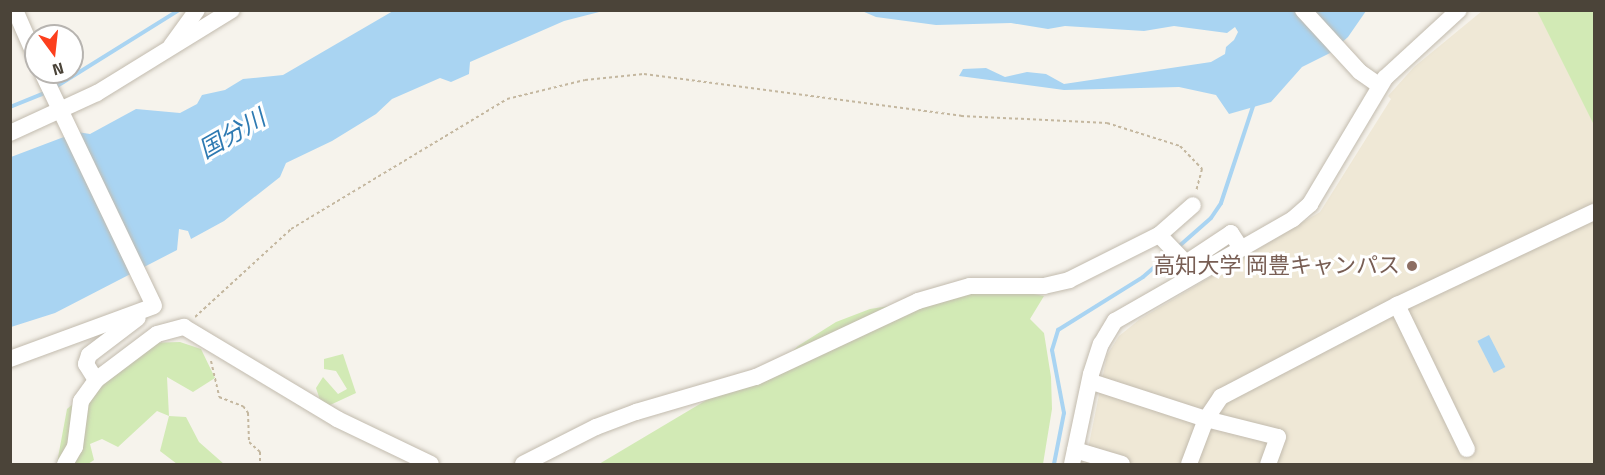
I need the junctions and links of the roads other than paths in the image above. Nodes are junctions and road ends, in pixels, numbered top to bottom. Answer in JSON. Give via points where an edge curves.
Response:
{"nodes":[{"id":1,"x":15,"y":10,"type":"edge"},
{"id":2,"x":197,"y":10,"type":"edge"},
{"id":3,"x":232,"y":10,"type":"edge"},
{"id":4,"x":1303,"y":10,"type":"edge"},
{"id":5,"x":1459,"y":10,"type":"edge"},
{"id":6,"x":24,"y":31,"type":"edge"},
{"id":7,"x":170,"y":49,"type":"junction"},
{"id":8,"x":48,"y":84,"type":"edge"},
{"id":9,"x":1380,"y":87,"type":"junction"},
{"id":10,"x":62,"y":112,"type":"junction"},
{"id":11,"x":10,"y":133,"type":"edge"},
{"id":12,"x":1192,"y":205,"type":"road end"},
{"id":13,"x":1594,"y":212,"type":"edge"},
{"id":14,"x":1163,"y":239,"type":"junction"},
{"id":15,"x":1240,"y":247,"type":"junction"},
{"id":16,"x":153,"y":303,"type":"junction"},
{"id":17,"x":1397,"y":305,"type":"junction"},
{"id":18,"x":10,"y":359,"type":"edge"},
{"id":19,"x":96,"y":380,"type":"junction"},
{"id":20,"x":1092,"y":382,"type":"junction"},
{"id":21,"x":1206,"y":419,"type":"junction"},
{"id":22,"x":1467,"y":449,"type":"dead end"},
{"id":23,"x":1073,"y":457,"type":"edge"},
{"id":24,"x":65,"y":465,"type":"edge"},
{"id":25,"x":431,"y":465,"type":"edge"},
{"id":26,"x":523,"y":465,"type":"edge"},
{"id":27,"x":1122,"y":465,"type":"edge"},
{"id":28,"x":1189,"y":465,"type":"edge"},
{"id":29,"x":1268,"y":465,"type":"edge"}],
"edges":[{"from":1,"to":6,"type":"street"},
{"from":2,"to":7,"type":"street"},
{"from":3,"to":7,"type":"street"},
{"from":4,"to":9,"type":"street","via":[[1360,72]]},
{"from":5,"to":9,"type":"street","via":[[1414,47]]},
{"from":7,"to":10,"type":"street"},
{"from":8,"to":10,"type":"street"},
{"from":9,"to":15,"type":"street","via":[[1310,204],[1293,219]]},
{"from":10,"to":11,"type":"street"},
{"from":10,"to":16,"type":"street"},
{"from":12,"to":14,"type":"street"},
{"from":13,"to":17,"type":"street"},
{"from":14,"to":15,"type":"street","via":[[1185,263],[1231,233]]},
{"from":14,"to":26,"type":"street","via":[[1069,280],[1044,286],[970,286],[918,302],[756,377],[596,427]]},
{"from":15,"to":20,"type":"street","via":[[1115,321],[1101,344]]},
{"from":16,"to":18,"type":"street"},
{"from":16,"to":19,"type":"street","via":[[89,355],[86,364]]},
{"from":17,"to":21,"type":"street","via":[[1221,396]]},
{"from":17,"to":22,"type":"street"},
{"from":19,"to":24,"type":"street","via":[[81,401],[75,447]]},
{"from":19,"to":25,"type":"street","via":[[157,334],[184,327],[337,419]]},
{"from":20,"to":21,"type":"street"},
{"from":20,"to":23,"type":"street"},
{"from":21,"to":28,"type":"street"},
{"from":21,"to":29,"type":"street","via":[[1278,437]]},
{"from":23,"to":27,"type":"street"}]}
